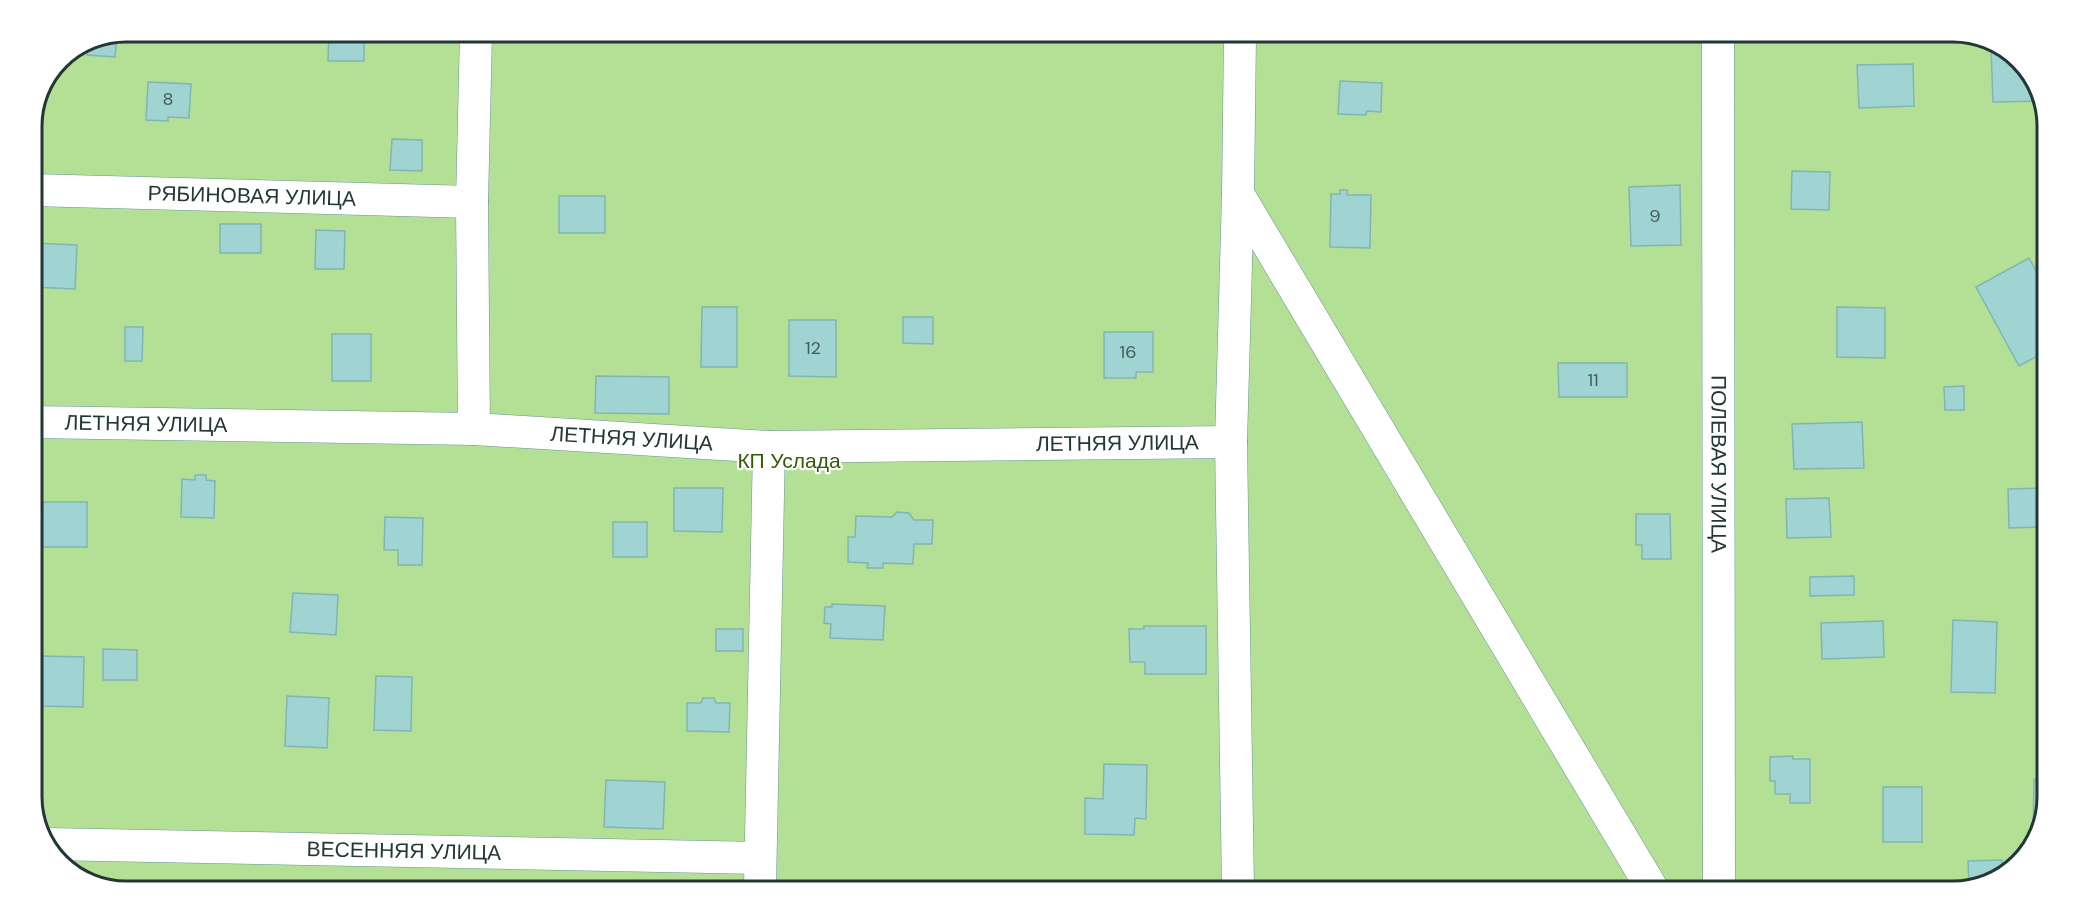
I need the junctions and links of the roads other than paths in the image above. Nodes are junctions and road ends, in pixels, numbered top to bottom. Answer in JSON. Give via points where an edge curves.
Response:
{"nodes":[{"id":1,"x":476,"y":42,"type":"edge"},
{"id":2,"x":1240,"y":42,"type":"edge"},
{"id":3,"x":1718,"y":42,"type":"edge"},
{"id":4,"x":42,"y":190,"type":"edge"},
{"id":5,"x":1239,"y":194,"type":"junction"},
{"id":6,"x":472,"y":202,"type":"junction"},
{"id":7,"x":42,"y":422,"type":"edge"},
{"id":8,"x":474,"y":429,"type":"junction"},
{"id":9,"x":1232,"y":441,"type":"junction"},
{"id":10,"x":769,"y":447,"type":"junction"},
{"id":11,"x":57,"y":844,"type":"edge"},
{"id":12,"x":760,"y":872,"type":"edge"},
{"id":13,"x":1238,"y":881,"type":"edge"},
{"id":14,"x":1648,"y":881,"type":"edge"},
{"id":15,"x":1719,"y":881,"type":"edge"}],
"edges":[{"from":1,"to":6,"type":"street"},
{"from":2,"to":5,"type":"street"},
{"from":3,"to":15,"type":"street","name":"ПОЛЕВАЯ УЛИЦА"},
{"from":4,"to":6,"type":"street","name":"РЯБИНОВАЯ УЛИЦА"},
{"from":5,"to":9,"type":"street"},
{"from":5,"to":14,"type":"street"},
{"from":6,"to":8,"type":"street"},
{"from":7,"to":8,"type":"street","name":"ЛЕТНЯЯ УЛИЦА"},
{"from":8,"to":10,"type":"street","name":"ЛЕТНЯЯ УЛИЦА"},
{"from":9,"to":10,"type":"street","name":"ЛЕТНЯЯ УЛИЦА"},
{"from":9,"to":13,"type":"street"},
{"from":10,"to":12,"type":"street"},
{"from":11,"to":12,"type":"street","name":"ВЕСЕННЯЯ УЛИЦА"}]}
